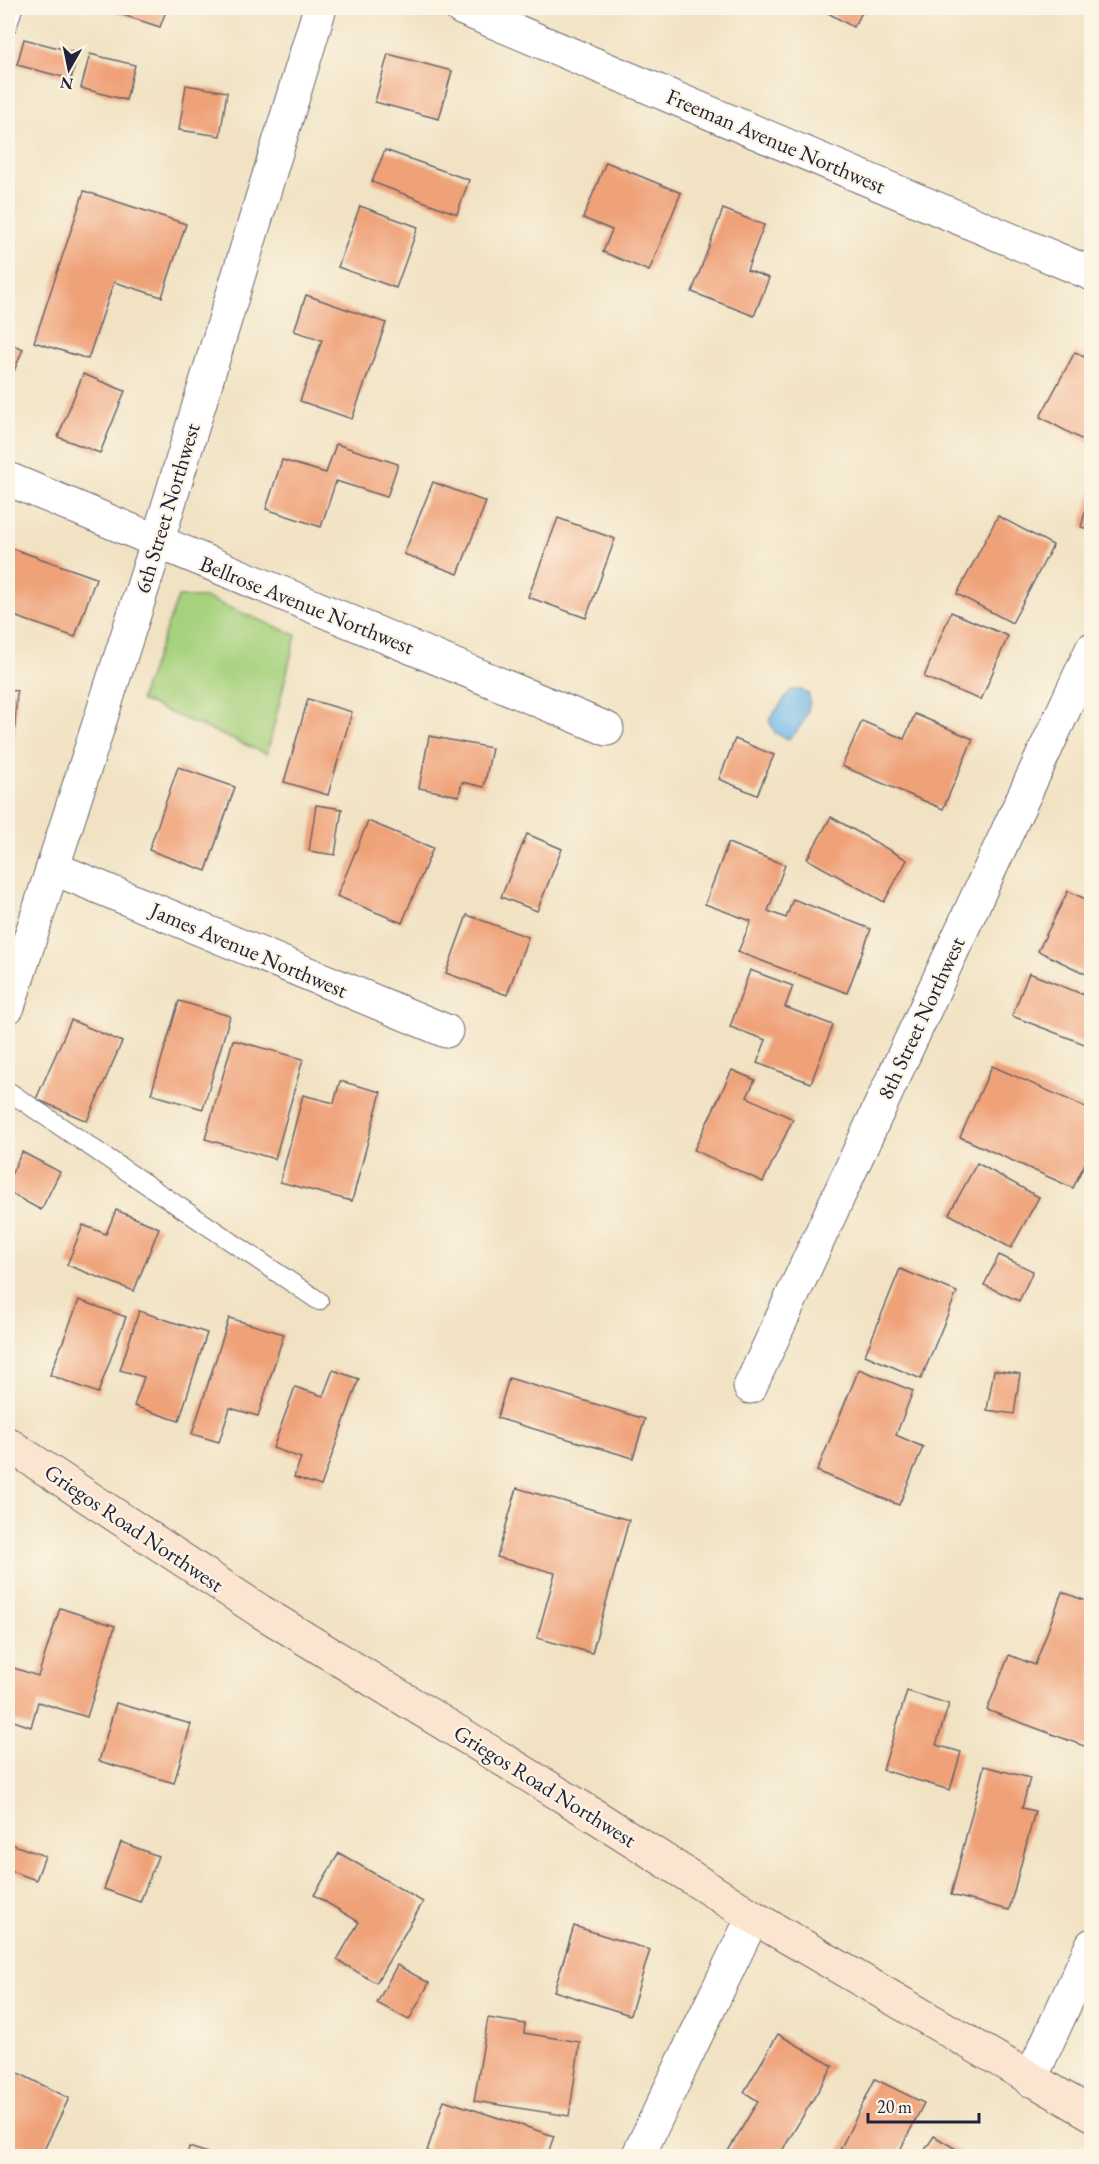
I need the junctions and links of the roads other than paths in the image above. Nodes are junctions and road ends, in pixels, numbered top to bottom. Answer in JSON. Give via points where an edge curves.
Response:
{"nodes":[{"id":1,"x":13,"y":8,"type":"edge"},
{"id":2,"x":320,"y":8,"type":"edge"},
{"id":3,"x":461,"y":8,"type":"edge"},
{"id":4,"x":8,"y":25,"type":"edge"},
{"id":5,"x":1092,"y":274,"type":"edge"},
{"id":6,"x":8,"y":479,"type":"edge"},
{"id":7,"x":157,"y":543,"type":"junction"},
{"id":8,"x":1092,"y":649,"type":"edge"},
{"id":9,"x":607,"y":729,"type":"dead end"},
{"id":10,"x":53,"y":868,"type":"junction"},
{"id":11,"x":8,"y":1007,"type":"edge"},
{"id":12,"x":446,"y":1031,"type":"dead end"},
{"id":13,"x":8,"y":1091,"type":"edge"},
{"id":14,"x":319,"y":1301,"type":"dead end"},
{"id":15,"x":750,"y":1387,"type":"dead end"},
{"id":16,"x":8,"y":1444,"type":"edge"},
{"id":17,"x":753,"y":1917,"type":"junction"},
{"id":18,"x":1092,"y":1945,"type":"edge"},
{"id":19,"x":1030,"y":2080,"type":"junction"},
{"id":20,"x":1092,"y":2114,"type":"edge"},
{"id":21,"x":638,"y":2157,"type":"edge"}],
"edges":[{"from":1,"to":4,"type":"lane"},
{"from":2,"to":7,"type":"street","name":"6th Street Northwest"},
{"from":3,"to":5,"type":"street","name":"Freeman Avenue Northwest"},
{"from":6,"to":7,"type":"street","name":"Bellrose Avenue Northwest"},
{"from":7,"to":9,"type":"street","name":"Bellrose Avenue Northwest"},
{"from":7,"to":10,"type":"street","name":"6th Street Northwest"},
{"from":8,"to":15,"type":"street","name":"8th Street Northwest"},
{"from":10,"to":11,"type":"street","name":"6th Street Northwest"},
{"from":10,"to":12,"type":"street","name":"James Avenue Northwest"},
{"from":13,"to":14,"type":"lane"},
{"from":16,"to":17,"type":"main road","name":"Griegos Road Northwest","via":[[260,1611]]},
{"from":17,"to":19,"type":"main road","name":"Griegos Road Northwest"},
{"from":17,"to":21,"type":"street"},
{"from":18,"to":19,"type":"street"},
{"from":19,"to":20,"type":"main road","name":"Griegos Road Northwest"}]}
